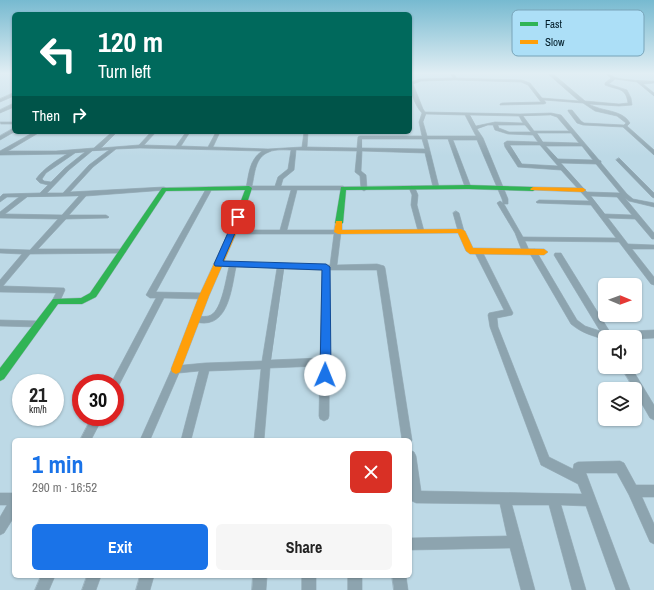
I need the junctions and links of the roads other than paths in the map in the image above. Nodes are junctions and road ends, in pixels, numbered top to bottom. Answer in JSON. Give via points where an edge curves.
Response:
{"nodes":[{"id":1,"x":417,"y":101,"type":"edge"},
{"id":2,"x":543,"y":101,"type":"edge"},
{"id":3,"x":563,"y":101,"type":"edge"},
{"id":4,"x":629,"y":101,"type":"edge"},
{"id":5,"x":583,"y":102,"type":"junction"},
{"id":6,"x":12,"y":104,"type":"edge"},
{"id":7,"x":502,"y":104,"type":"dead end"},
{"id":8,"x":0,"y":105,"type":"edge"},
{"id":9,"x":12,"y":105,"type":"edge"},
{"id":10,"x":570,"y":111,"type":"dead end"},
{"id":11,"x":0,"y":112,"type":"edge"},
{"id":12,"x":424,"y":113,"type":"junction"},
{"id":13,"x":467,"y":114,"type":"junction"},
{"id":14,"x":520,"y":114,"type":"junction"},
{"id":15,"x":0,"y":123,"type":"edge"},
{"id":16,"x":12,"y":123,"type":"edge"},
{"id":17,"x":495,"y":123,"type":"junction"},
{"id":18,"x":528,"y":124,"type":"junction"},
{"id":19,"x":624,"y":126,"type":"junction"},
{"id":20,"x":474,"y":128,"type":"junction"},
{"id":21,"x":12,"y":131,"type":"edge"},
{"id":22,"x":573,"y":132,"type":"junction"},
{"id":23,"x":534,"y":133,"type":"junction"},
{"id":24,"x":34,"y":134,"type":"edge"},
{"id":25,"x":113,"y":134,"type":"edge"},
{"id":26,"x":152,"y":134,"type":"edge"},
{"id":27,"x":187,"y":134,"type":"edge"},
{"id":28,"x":217,"y":134,"type":"edge"},
{"id":29,"x":306,"y":134,"type":"edge"},
{"id":30,"x":409,"y":134,"type":"edge"},
{"id":31,"x":361,"y":135,"type":"edge"},
{"id":32,"x":0,"y":138,"type":"edge"},
{"id":33,"x":410,"y":138,"type":"junction"},
{"id":34,"x":424,"y":138,"type":"junction"},
{"id":35,"x":450,"y":138,"type":"junction"},
{"id":36,"x":480,"y":138,"type":"junction"},
{"id":37,"x":542,"y":144,"type":"junction"},
{"id":38,"x":584,"y":145,"type":"junction"},
{"id":39,"x":140,"y":146,"type":"junction"},
{"id":40,"x":646,"y":146,"type":"junction"},
{"id":41,"x":654,"y":146,"type":"edge"},
{"id":42,"x":114,"y":148,"type":"junction"},
{"id":43,"x":177,"y":148,"type":"junction"},
{"id":44,"x":210,"y":148,"type":"junction"},
{"id":45,"x":294,"y":148,"type":"junction"},
{"id":46,"x":304,"y":148,"type":"junction"},
{"id":47,"x":93,"y":150,"type":"junction"},
{"id":48,"x":268,"y":150,"type":"junction"},
{"id":49,"x":74,"y":151,"type":"junction"},
{"id":50,"x":360,"y":151,"type":"junction"},
{"id":51,"x":428,"y":151,"type":"junction"},
{"id":52,"x":0,"y":153,"type":"edge"},
{"id":53,"x":654,"y":153,"type":"edge"},
{"id":54,"x":619,"y":160,"type":"dead end"},
{"id":55,"x":558,"y":161,"type":"junction"},
{"id":56,"x":599,"y":162,"type":"junction"},
{"id":57,"x":563,"y":168,"type":"junction"},
{"id":58,"x":51,"y":184,"type":"junction"},
{"id":59,"x":436,"y":187,"type":"junction"},
{"id":60,"x":468,"y":187,"type":"junction"},
{"id":61,"x":250,"y":188,"type":"junction"},
{"id":62,"x":277,"y":188,"type":"junction"},
{"id":63,"x":294,"y":188,"type":"junction"},
{"id":64,"x":343,"y":188,"type":"junction"},
{"id":65,"x":412,"y":188,"type":"junction"},
{"id":66,"x":500,"y":188,"type":"junction"},
{"id":67,"x":164,"y":189,"type":"junction"},
{"id":68,"x":209,"y":189,"type":"junction"},
{"id":69,"x":364,"y":189,"type":"junction"},
{"id":70,"x":584,"y":192,"type":"junction"},
{"id":71,"x":65,"y":194,"type":"junction"},
{"id":72,"x":84,"y":194,"type":"junction"},
{"id":73,"x":28,"y":195,"type":"junction"},
{"id":74,"x":41,"y":195,"type":"junction"},
{"id":75,"x":622,"y":195,"type":"junction"},
{"id":76,"x":654,"y":196,"type":"edge"},
{"id":77,"x":0,"y":200,"type":"edge"},
{"id":78,"x":539,"y":202,"type":"dead end"},
{"id":79,"x":594,"y":203,"type":"junction"},
{"id":80,"x":654,"y":205,"type":"edge"},
{"id":81,"x":456,"y":214,"type":"dead end"},
{"id":82,"x":0,"y":216,"type":"edge"},
{"id":83,"x":603,"y":216,"type":"junction"},
{"id":84,"x":63,"y":217,"type":"junction"},
{"id":85,"x":106,"y":217,"type":"dead end"},
{"id":86,"x":636,"y":217,"type":"junction"},
{"id":87,"x":421,"y":231,"type":"junction"},
{"id":88,"x":462,"y":231,"type":"junction"},
{"id":89,"x":233,"y":232,"type":"junction"},
{"id":90,"x":283,"y":232,"type":"junction"},
{"id":91,"x":338,"y":232,"type":"junction"},
{"id":92,"x":654,"y":237,"type":"edge"},
{"id":93,"x":520,"y":239,"type":"junction"},
{"id":94,"x":624,"y":243,"type":"junction"},
{"id":95,"x":654,"y":247,"type":"edge"},
{"id":96,"x":0,"y":251,"type":"edge"},
{"id":97,"x":478,"y":251,"type":"junction"},
{"id":98,"x":529,"y":251,"type":"junction"},
{"id":99,"x":30,"y":252,"type":"junction"},
{"id":100,"x":122,"y":252,"type":"junction"},
{"id":101,"x":544,"y":252,"type":"dead end"},
{"id":102,"x":558,"y":255,"type":"dead end"},
{"id":103,"x":218,"y":264,"type":"junction"},
{"id":104,"x":233,"y":264,"type":"junction"},
{"id":105,"x":281,"y":266,"type":"junction"},
{"id":106,"x":329,"y":268,"type":"junction"},
{"id":107,"x":654,"y":282,"type":"edge"},
{"id":108,"x":0,"y":285,"type":"edge"},
{"id":109,"x":0,"y":289,"type":"edge"},
{"id":110,"x":162,"y":296,"type":"junction"},
{"id":111,"x":204,"y":296,"type":"junction"},
{"id":112,"x":56,"y":301,"type":"junction"},
{"id":113,"x":195,"y":319,"type":"junction"},
{"id":114,"x":0,"y":323,"type":"edge"},
{"id":115,"x":39,"y":324,"type":"junction"},
{"id":116,"x":603,"y":330,"type":"edge"},
{"id":117,"x":598,"y":334,"type":"edge"},
{"id":118,"x":654,"y":334,"type":"edge"},
{"id":119,"x":642,"y":335,"type":"edge"},
{"id":120,"x":326,"y":362,"type":"junction"},
{"id":121,"x":266,"y":364,"type":"junction"},
{"id":122,"x":205,"y":366,"type":"junction"},
{"id":123,"x":176,"y":369,"type":"junction"},
{"id":124,"x":1,"y":374,"type":"edge"},
{"id":125,"x":120,"y":374,"type":"edge"},
{"id":126,"x":630,"y":374,"type":"edge"},
{"id":127,"x":654,"y":415,"type":"edge"},
{"id":128,"x":324,"y":416,"type":"dead end"},
{"id":129,"x":93,"y":426,"type":"edge"},
{"id":130,"x":86,"y":438,"type":"edge"},
{"id":131,"x":146,"y":438,"type":"edge"},
{"id":132,"x":187,"y":438,"type":"edge"},
{"id":133,"x":259,"y":438,"type":"edge"},
{"id":134,"x":408,"y":438,"type":"edge"},
{"id":135,"x":582,"y":480,"type":"junction"},
{"id":136,"x":412,"y":483,"type":"edge"},
{"id":137,"x":633,"y":491,"type":"junction"},
{"id":138,"x":654,"y":491,"type":"edge"},
{"id":139,"x":413,"y":497,"type":"edge"},
{"id":140,"x":0,"y":499,"type":"edge"},
{"id":141,"x":12,"y":499,"type":"edge"},
{"id":142,"x":505,"y":499,"type":"junction"},
{"id":143,"x":553,"y":500,"type":"junction"},
{"id":144,"x":590,"y":500,"type":"junction"},
{"id":145,"x":12,"y":508,"type":"edge"},
{"id":146,"x":0,"y":529,"type":"edge"},
{"id":147,"x":654,"y":538,"type":"edge"},
{"id":148,"x":515,"y":542,"type":"junction"},
{"id":149,"x":412,"y":544,"type":"edge"},
{"id":150,"x":47,"y":578,"type":"edge"},
{"id":151,"x":93,"y":578,"type":"edge"},
{"id":152,"x":146,"y":578,"type":"edge"},
{"id":153,"x":260,"y":578,"type":"edge"},
{"id":154,"x":309,"y":578,"type":"edge"},
{"id":155,"x":355,"y":578,"type":"edge"},
{"id":156,"x":399,"y":578,"type":"edge"},
{"id":157,"x":42,"y":590,"type":"edge"},
{"id":158,"x":89,"y":590,"type":"edge"},
{"id":159,"x":143,"y":590,"type":"edge"},
{"id":160,"x":259,"y":590,"type":"edge"},
{"id":161,"x":309,"y":590,"type":"edge"},
{"id":162,"x":355,"y":590,"type":"edge"},
{"id":163,"x":401,"y":590,"type":"edge"},
{"id":164,"x":528,"y":590,"type":"edge"},
{"id":165,"x":579,"y":590,"type":"edge"},
{"id":166,"x":623,"y":590,"type":"edge"}],
"edges":[{"from":1,"to":12,"type":"street"},
{"from":2,"to":7,"type":"street","via":[[544,103]]},
{"from":3,"to":5,"type":"street"},
{"from":4,"to":5,"type":"street","via":[[630,104],[619,105]]},
{"from":5,"to":19,"type":"street","via":[[624,118],[628,123]]},
{"from":6,"to":8,"type":"street"},
{"from":9,"to":11,"type":"street"},
{"from":10,"to":19,"type":"street","via":[[583,124]]},
{"from":12,"to":13,"type":"street"},
{"from":12,"to":34,"type":"street","via":[[421,122]]},
{"from":13,"to":14,"type":"street"},
{"from":13,"to":20,"type":"street"},
{"from":14,"to":18,"type":"street"},
{"from":14,"to":22,"type":"street","via":[[557,115]]},
{"from":15,"to":16,"type":"street"},
{"from":17,"to":18,"type":"street"},
{"from":17,"to":20,"type":"street"},
{"from":17,"to":23,"type":"street","via":[[497,129],[504,132]]},
{"from":18,"to":23,"type":"street"},
{"from":19,"to":40,"type":"street"},
{"from":20,"to":36,"type":"street"},
{"from":21,"to":32,"type":"street"},
{"from":22,"to":23,"type":"street"},
{"from":22,"to":38,"type":"street"},
{"from":23,"to":37,"type":"street"},
{"from":24,"to":52,"type":"street"},
{"from":25,"to":47,"type":"street"},
{"from":26,"to":39,"type":"street"},
{"from":27,"to":43,"type":"street"},
{"from":28,"to":44,"type":"street"},
{"from":29,"to":46,"type":"street"},
{"from":30,"to":33,"type":"street"},
{"from":31,"to":33,"type":"street"},
{"from":31,"to":50,"type":"street"},
{"from":33,"to":34,"type":"street"},
{"from":34,"to":35,"type":"street"},
{"from":34,"to":51,"type":"street"},
{"from":35,"to":36,"type":"street"},
{"from":35,"to":60,"type":"street"},
{"from":36,"to":66,"type":"street"},
{"from":37,"to":38,"type":"street"},
{"from":37,"to":55,"type":"street"},
{"from":37,"to":57,"type":"street","via":[[507,145],[519,165],[523,167]]},
{"from":38,"to":56,"type":"street"},
{"from":39,"to":42,"type":"street"},
{"from":39,"to":43,"type":"street"},
{"from":40,"to":41,"type":"street"},
{"from":40,"to":53,"type":"street"},
{"from":42,"to":47,"type":"street"},
{"from":42,"to":71,"type":"street","via":[[91,166]]},
{"from":43,"to":44,"type":"street"},
{"from":44,"to":48,"type":"street"},
{"from":45,"to":46,"type":"street"},
{"from":45,"to":48,"type":"street"},
{"from":45,"to":62,"type":"street","via":[[291,170],[280,178]]},
{"from":46,"to":50,"type":"street"},
{"from":47,"to":49,"type":"street"},
{"from":47,"to":58,"type":"street"},
{"from":48,"to":61,"type":"street","via":[[257,157]]},
{"from":49,"to":52,"type":"street"},
{"from":49,"to":58,"type":"street","via":[[38,179]]},
{"from":50,"to":51,"type":"street"},
{"from":50,"to":69,"type":"street","via":[[358,172],[363,175]]},
{"from":51,"to":59,"type":"street"},
{"from":54,"to":76,"type":"street"},
{"from":55,"to":56,"type":"street"},
{"from":55,"to":57,"type":"street"},
{"from":56,"to":75,"type":"street"},
{"from":57,"to":70,"type":"street"},
{"from":58,"to":74,"type":"street"},
{"from":59,"to":60,"type":"street"},
{"from":59,"to":65,"type":"street"},
{"from":60,"to":66,"type":"street"},
{"from":61,"to":62,"type":"street"},
{"from":61,"to":68,"type":"street"},
{"from":61,"to":89,"type":"street"},
{"from":62,"to":63,"type":"street"},
{"from":63,"to":64,"type":"street"},
{"from":63,"to":90,"type":"street"},
{"from":64,"to":69,"type":"street"},
{"from":64,"to":91,"type":"street"},
{"from":65,"to":69,"type":"street"},
{"from":65,"to":87,"type":"street"},
{"from":66,"to":70,"type":"street"},
{"from":66,"to":93,"type":"street","via":[[506,199],[503,203]]},
{"from":67,"to":68,"type":"street"},
{"from":67,"to":72,"type":"street"},
{"from":67,"to":100,"type":"street"},
{"from":68,"to":110,"type":"street","via":[[150,295]]},
{"from":70,"to":75,"type":"street"},
{"from":70,"to":79,"type":"street"},
{"from":71,"to":72,"type":"street"},
{"from":71,"to":74,"type":"street"},
{"from":72,"to":84,"type":"street"},
{"from":73,"to":74,"type":"street"},
{"from":73,"to":77,"type":"street","via":[[6,195]]},
{"from":73,"to":82,"type":"street","via":[[14,202]]},
{"from":75,"to":80,"type":"street","via":[[631,200]]},
{"from":75,"to":86,"type":"street"},
{"from":78,"to":79,"type":"street"},
{"from":79,"to":83,"type":"street"},
{"from":81,"to":88,"type":"street"},
{"from":82,"to":84,"type":"street"},
{"from":83,"to":86,"type":"street"},
{"from":83,"to":94,"type":"street"},
{"from":84,"to":85,"type":"street"},
{"from":84,"to":99,"type":"street"},
{"from":86,"to":92,"type":"street"},
{"from":87,"to":88,"type":"street"},
{"from":87,"to":91,"type":"street"},
{"from":88,"to":97,"type":"street","via":[[470,251]]},
{"from":89,"to":90,"type":"street"},
{"from":89,"to":103,"type":"street"},
{"from":90,"to":91,"type":"street"},
{"from":91,"to":106,"type":"street"},
{"from":93,"to":94,"type":"street"},
{"from":93,"to":98,"type":"street"},
{"from":94,"to":95,"type":"street"},
{"from":94,"to":107,"type":"street"},
{"from":96,"to":99,"type":"street"},
{"from":97,"to":98,"type":"street"},
{"from":97,"to":135,"type":"street","via":[[509,313],[492,315],[494,327],[545,461]]},
{"from":98,"to":101,"type":"street"},
{"from":98,"to":117,"type":"street","via":[[574,322],[579,328]]},
{"from":99,"to":100,"type":"street"},
{"from":99,"to":108,"type":"street"},
{"from":100,"to":112,"type":"street","via":[[93,295],[82,301]]},
{"from":102,"to":116,"type":"street"},
{"from":103,"to":104,"type":"street"},
{"from":103,"to":111,"type":"street"},
{"from":104,"to":105,"type":"street"},
{"from":104,"to":113,"type":"street","via":[[220,312],[210,319]]},
{"from":105,"to":106,"type":"street"},
{"from":105,"to":121,"type":"street"},
{"from":106,"to":120,"type":"street"},
{"from":106,"to":134,"type":"street","via":[[381,268]]},
{"from":109,"to":112,"type":"street","via":[[61,290]]},
{"from":110,"to":111,"type":"street"},
{"from":110,"to":125,"type":"street"},
{"from":111,"to":113,"type":"street"},
{"from":112,"to":115,"type":"street"},
{"from":113,"to":123,"type":"street"},
{"from":114,"to":115,"type":"street"},
{"from":115,"to":124,"type":"street"},
{"from":118,"to":119,"type":"street"},
{"from":120,"to":121,"type":"street"},
{"from":120,"to":128,"type":"street"},
{"from":121,"to":122,"type":"street"},
{"from":121,"to":133,"type":"street"},
{"from":122,"to":123,"type":"street"},
{"from":122,"to":132,"type":"street"},
{"from":123,"to":131,"type":"street"},
{"from":126,"to":127,"type":"street"},
{"from":129,"to":130,"type":"street"},
{"from":135,"to":137,"type":"street","via":[[578,468],[620,467]]},
{"from":135,"to":144,"type":"street"},
{"from":136,"to":139,"type":"street"},
{"from":137,"to":138,"type":"street"},
{"from":137,"to":147,"type":"street"},
{"from":139,"to":142,"type":"street"},
{"from":140,"to":141,"type":"street"},
{"from":142,"to":143,"type":"street"},
{"from":142,"to":148,"type":"street"},
{"from":143,"to":144,"type":"street"},
{"from":143,"to":165,"type":"street"},
{"from":144,"to":166,"type":"street"},
{"from":145,"to":146,"type":"street"},
{"from":148,"to":149,"type":"street"},
{"from":148,"to":164,"type":"street"},
{"from":150,"to":157,"type":"street"},
{"from":151,"to":158,"type":"street"},
{"from":152,"to":159,"type":"street"},
{"from":153,"to":160,"type":"street"},
{"from":154,"to":161,"type":"street"},
{"from":155,"to":162,"type":"street"},
{"from":156,"to":163,"type":"street"}]}
